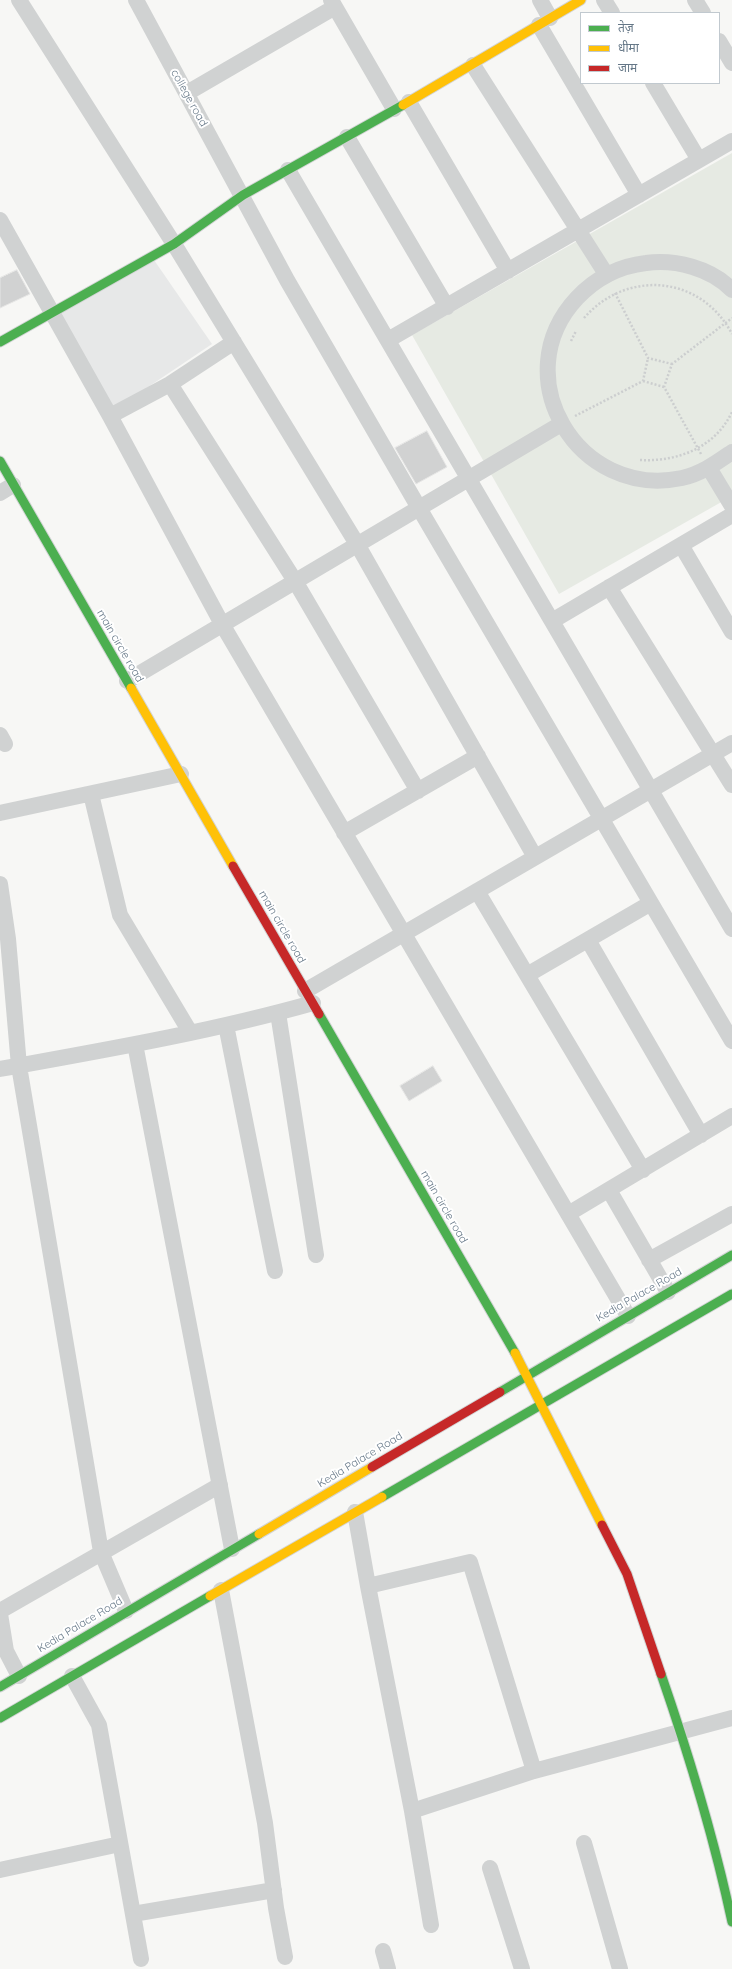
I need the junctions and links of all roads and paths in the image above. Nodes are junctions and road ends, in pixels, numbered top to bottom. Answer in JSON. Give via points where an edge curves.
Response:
{"nodes":[{"id":1,"x":19,"y":0,"type":"edge"},
{"id":2,"x":136,"y":0,"type":"edge"},
{"id":3,"x":540,"y":0,"type":"edge"},
{"id":4,"x":581,"y":0,"type":"edge"},
{"id":5,"x":604,"y":0,"type":"edge"},
{"id":6,"x":695,"y":0,"type":"edge"},
{"id":7,"x":333,"y":4,"type":"edge"},
{"id":8,"x":611,"y":12,"type":"edge"},
{"id":9,"x":702,"y":12,"type":"edge"},
{"id":10,"x":545,"y":22,"type":"junction"},
{"id":11,"x":720,"y":43,"type":"edge"},
{"id":12,"x":732,"y":63,"type":"edge"},
{"id":13,"x":473,"y":65,"type":"junction"},
{"id":14,"x":654,"y":84,"type":"edge"},
{"id":15,"x":187,"y":93,"type":"junction"},
{"id":16,"x":409,"y":102,"type":"junction"},
{"id":17,"x":394,"y":109,"type":"junction"},
{"id":18,"x":347,"y":137,"type":"junction"},
{"id":19,"x":732,"y":142,"type":"edge"},
{"id":20,"x":699,"y":160,"type":"junction"},
{"id":21,"x":288,"y":170,"type":"junction"},
{"id":22,"x":242,"y":195,"type":"junction"},
{"id":23,"x":639,"y":195,"type":"junction"},
{"id":24,"x":0,"y":220,"type":"edge"},
{"id":25,"x":578,"y":231,"type":"junction"},
{"id":26,"x":174,"y":244,"type":"junction"},
{"id":27,"x":508,"y":271,"type":"junction"},
{"id":28,"x":606,"y":274,"type":"junction"},
{"id":29,"x":732,"y":290,"type":"edge"},
{"id":30,"x":616,"y":293,"type":"junction"},
{"id":31,"x":447,"y":307,"type":"junction"},
{"id":32,"x":53,"y":313,"type":"junction"},
{"id":33,"x":732,"y":318,"type":"edge"},
{"id":34,"x":583,"y":320,"type":"dead end"},
{"id":35,"x":726,"y":322,"type":"junction"},
{"id":36,"x":577,"y":330,"type":"dead end"},
{"id":37,"x":732,"y":334,"type":"edge"},
{"id":38,"x":388,"y":340,"type":"junction"},
{"id":39,"x":0,"y":342,"type":"edge"},
{"id":40,"x":234,"y":342,"type":"junction"},
{"id":41,"x":569,"y":346,"type":"dead end"},
{"id":42,"x":648,"y":358,"type":"junction"},
{"id":43,"x":672,"y":364,"type":"junction"},
{"id":44,"x":642,"y":381,"type":"junction"},
{"id":45,"x":170,"y":384,"type":"junction"},
{"id":46,"x":664,"y":387,"type":"junction"},
{"id":47,"x":573,"y":411,"type":"dead end"},
{"id":48,"x":732,"y":412,"type":"edge"},
{"id":49,"x":110,"y":416,"type":"junction"},
{"id":50,"x":576,"y":416,"type":"junction"},
{"id":51,"x":580,"y":422,"type":"dead end"},
{"id":52,"x":561,"y":424,"type":"junction"},
{"id":53,"x":698,"y":449,"type":"junction"},
{"id":54,"x":732,"y":452,"type":"edge"},
{"id":55,"x":633,"y":459,"type":"dead end"},
{"id":56,"x":0,"y":461,"type":"edge"},
{"id":57,"x":709,"y":468,"type":"junction"},
{"id":58,"x":468,"y":478,"type":"junction"},
{"id":59,"x":7,"y":489,"type":"edge"},
{"id":60,"x":732,"y":506,"type":"edge"},
{"id":61,"x":418,"y":508,"type":"junction"},
{"id":62,"x":732,"y":515,"type":"edge"},
{"id":63,"x":357,"y":544,"type":"junction"},
{"id":64,"x":681,"y":545,"type":"junction"},
{"id":65,"x":295,"y":581,"type":"junction"},
{"id":66,"x":609,"y":587,"type":"junction"},
{"id":67,"x":552,"y":621,"type":"junction"},
{"id":68,"x":222,"y":624,"type":"junction"},
{"id":69,"x":732,"y":632,"type":"edge"},
{"id":70,"x":127,"y":681,"type":"junction"},
{"id":71,"x":732,"y":743,"type":"edge"},
{"id":72,"x":712,"y":754,"type":"junction"},
{"id":73,"x":478,"y":756,"type":"junction"},
{"id":74,"x":181,"y":774,"type":"junction"},
{"id":75,"x":732,"y":785,"type":"edge"},
{"id":76,"x":651,"y":790,"type":"junction"},
{"id":77,"x":418,"y":791,"type":"junction"},
{"id":78,"x":91,"y":794,"type":"junction"},
{"id":79,"x":0,"y":813,"type":"edge"},
{"id":80,"x":601,"y":819,"type":"junction"},
{"id":81,"x":344,"y":833,"type":"junction"},
{"id":82,"x":535,"y":857,"type":"junction"},
{"id":83,"x":0,"y":884,"type":"edge"},
{"id":84,"x":477,"y":891,"type":"junction"},
{"id":85,"x":651,"y":903,"type":"junction"},
{"id":86,"x":732,"y":929,"type":"edge"},
{"id":87,"x":403,"y":933,"type":"junction"},
{"id":88,"x":588,"y":940,"type":"junction"},
{"id":89,"x":527,"y":975,"type":"junction"},
{"id":90,"x":309,"y":997,"type":"junction"},
{"id":91,"x":278,"y":1013,"type":"junction"},
{"id":92,"x":226,"y":1024,"type":"junction"},
{"id":93,"x":190,"y":1032,"type":"junction"},
{"id":94,"x":732,"y":1041,"type":"edge"},
{"id":95,"x":135,"y":1044,"type":"junction"},
{"id":96,"x":19,"y":1066,"type":"junction"},
{"id":97,"x":0,"y":1069,"type":"edge"},
{"id":98,"x":732,"y":1116,"type":"edge"},
{"id":99,"x":701,"y":1135,"type":"junction"},
{"id":100,"x":643,"y":1170,"type":"junction"},
{"id":101,"x":609,"y":1190,"type":"junction"},
{"id":102,"x":568,"y":1214,"type":"junction"},
{"id":103,"x":732,"y":1214,"type":"edge"},
{"id":104,"x":316,"y":1255,"type":"dead end"},
{"id":105,"x":732,"y":1255,"type":"edge"},
{"id":106,"x":649,"y":1260,"type":"junction"},
{"id":107,"x":275,"y":1271,"type":"dead end"},
{"id":108,"x":668,"y":1292,"type":"junction"},
{"id":109,"x":732,"y":1294,"type":"edge"},
{"id":110,"x":628,"y":1316,"type":"junction"},
{"id":111,"x":527,"y":1375,"type":"junction"},
{"id":112,"x":542,"y":1405,"type":"junction"},
{"id":113,"x":220,"y":1485,"type":"junction"},
{"id":114,"x":355,"y":1512,"type":"junction"},
{"id":115,"x":232,"y":1549,"type":"junction"},
{"id":116,"x":102,"y":1552,"type":"junction"},
{"id":117,"x":368,"y":1586,"type":"junction"},
{"id":118,"x":221,"y":1590,"type":"junction"},
{"id":119,"x":0,"y":1611,"type":"edge"},
{"id":120,"x":126,"y":1611,"type":"junction"},
{"id":121,"x":0,"y":1614,"type":"edge"},
{"id":122,"x":19,"y":1676,"type":"junction"},
{"id":123,"x":72,"y":1676,"type":"junction"},
{"id":124,"x":0,"y":1687,"type":"edge"},
{"id":125,"x":0,"y":1718,"type":"edge"},
{"id":126,"x":732,"y":1718,"type":"edge"},
{"id":127,"x":681,"y":1732,"type":"junction"},
{"id":128,"x":534,"y":1771,"type":"junction"},
{"id":129,"x":412,"y":1810,"type":"junction"},
{"id":130,"x":584,"y":1843,"type":"dead end"},
{"id":131,"x":120,"y":1844,"type":"junction"},
{"id":132,"x":490,"y":1868,"type":"dead end"},
{"id":133,"x":0,"y":1870,"type":"edge"},
{"id":134,"x":274,"y":1890,"type":"junction"},
{"id":135,"x":729,"y":1894,"type":"edge"},
{"id":136,"x":133,"y":1914,"type":"junction"},
{"id":137,"x":732,"y":1922,"type":"edge"},
{"id":138,"x":430,"y":1925,"type":"dead end"},
{"id":139,"x":384,"y":1951,"type":"dead end"},
{"id":140,"x":285,"y":1957,"type":"dead end"},
{"id":141,"x":141,"y":1959,"type":"dead end"},
{"id":142,"x":388,"y":1969,"type":"edge"},
{"id":143,"x":522,"y":1969,"type":"edge"},
{"id":144,"x":620,"y":1969,"type":"edge"}],
"edges":[{"from":1,"to":26,"type":"street"},
{"from":2,"to":15,"type":"street","name":"college road"},
{"from":3,"to":10,"type":"street"},
{"from":4,"to":10,"type":"street"},
{"from":5,"to":8,"type":"street"},
{"from":6,"to":9,"type":"street"},
{"from":7,"to":15,"type":"street"},
{"from":7,"to":17,"type":"street"},
{"from":10,"to":13,"type":"street"},
{"from":10,"to":23,"type":"street"},
{"from":11,"to":12,"type":"street"},
{"from":13,"to":16,"type":"street"},
{"from":13,"to":25,"type":"street"},
{"from":14,"to":20,"type":"street"},
{"from":15,"to":22,"type":"street","name":"college road"},
{"from":16,"to":17,"type":"street"},
{"from":16,"to":27,"type":"street"},
{"from":17,"to":18,"type":"street"},
{"from":18,"to":21,"type":"street"},
{"from":18,"to":31,"type":"street"},
{"from":19,"to":20,"type":"street"},
{"from":20,"to":23,"type":"street"},
{"from":21,"to":22,"type":"street"},
{"from":21,"to":38,"type":"street"},
{"from":22,"to":26,"type":"street"},
{"from":22,"to":61,"type":"street","name":"college road","via":[[287,280]]},
{"from":23,"to":25,"type":"street"},
{"from":24,"to":32,"type":"street"},
{"from":25,"to":27,"type":"street"},
{"from":25,"to":28,"type":"street"},
{"from":26,"to":32,"type":"street"},
{"from":26,"to":40,"type":"street"},
{"from":27,"to":31,"type":"street"},
{"from":28,"to":29,"type":"street","via":[[631,265],[657,261],[682,264],[707,273]]},
{"from":28,"to":52,"type":"street","via":[[586,288],[569,307],[557,328],[549,352],[548,376],[552,401]]},
{"from":30,"to":34,"type":"path","via":[[595,306]]},
{"from":30,"to":35,"type":"path","via":[[635,286],[656,284],[676,288],[696,295]]},
{"from":30,"to":42,"type":"path"},
{"from":31,"to":38,"type":"street"},
{"from":32,"to":39,"type":"street"},
{"from":32,"to":49,"type":"street"},
{"from":33,"to":35,"type":"path"},
{"from":35,"to":37,"type":"path"},
{"from":35,"to":43,"type":"path"},
{"from":36,"to":41,"type":"path"},
{"from":38,"to":58,"type":"street"},
{"from":40,"to":45,"type":"street"},
{"from":40,"to":63,"type":"street"},
{"from":42,"to":43,"type":"path"},
{"from":42,"to":44,"type":"path"},
{"from":43,"to":46,"type":"path"},
{"from":44,"to":46,"type":"path"},
{"from":44,"to":50,"type":"path"},
{"from":45,"to":49,"type":"street"},
{"from":45,"to":65,"type":"street"},
{"from":46,"to":53,"type":"path"},
{"from":47,"to":50,"type":"path"},
{"from":48,"to":53,"type":"path","via":[[715,436]]},
{"from":49,"to":68,"type":"street"},
{"from":50,"to":51,"type":"path"},
{"from":50,"to":52,"type":"path"},
{"from":52,"to":57,"type":"street","via":[[577,447],[599,465],[626,476],[654,481],[675,479]]},
{"from":52,"to":58,"type":"street"},
{"from":53,"to":55,"type":"path","via":[[680,457],[660,461]]},
{"from":53,"to":57,"type":"path"},
{"from":54,"to":57,"type":"street"},
{"from":56,"to":59,"type":"street","name":"main circle road"},
{"from":57,"to":60,"type":"street"},
{"from":58,"to":61,"type":"street"},
{"from":58,"to":67,"type":"street"},
{"from":59,"to":70,"type":"street","name":"main circle road"},
{"from":61,"to":63,"type":"street"},
{"from":61,"to":80,"type":"street","name":"college road"},
{"from":62,"to":64,"type":"street"},
{"from":63,"to":65,"type":"street"},
{"from":63,"to":73,"type":"street"},
{"from":64,"to":66,"type":"street"},
{"from":64,"to":69,"type":"street"},
{"from":65,"to":68,"type":"street"},
{"from":65,"to":77,"type":"street"},
{"from":66,"to":67,"type":"street"},
{"from":66,"to":72,"type":"street"},
{"from":67,"to":76,"type":"street"},
{"from":68,"to":70,"type":"street"},
{"from":68,"to":81,"type":"street"},
{"from":70,"to":74,"type":"street","name":"main circle road"},
{"from":71,"to":72,"type":"street"},
{"from":72,"to":75,"type":"street"},
{"from":72,"to":76,"type":"street"},
{"from":73,"to":77,"type":"street"},
{"from":73,"to":82,"type":"street"},
{"from":74,"to":78,"type":"street"},
{"from":74,"to":90,"type":"street","name":"main circle road"},
{"from":76,"to":80,"type":"street"},
{"from":76,"to":86,"type":"street"},
{"from":77,"to":81,"type":"street"},
{"from":78,"to":79,"type":"street"},
{"from":78,"to":93,"type":"street","via":[[120,915]]},
{"from":80,"to":82,"type":"street"},
{"from":80,"to":85,"type":"street","name":"college road"},
{"from":81,"to":87,"type":"street"},
{"from":82,"to":84,"type":"street"},
{"from":83,"to":96,"type":"street","via":[[8,939]]},
{"from":84,"to":87,"type":"street"},
{"from":84,"to":89,"type":"street"},
{"from":85,"to":88,"type":"street"},
{"from":85,"to":94,"type":"street","name":"college road"},
{"from":87,"to":90,"type":"street"},
{"from":87,"to":102,"type":"street"},
{"from":88,"to":89,"type":"street"},
{"from":88,"to":99,"type":"street"},
{"from":89,"to":100,"type":"street"},
{"from":90,"to":91,"type":"street"},
{"from":90,"to":111,"type":"street","name":"main circle road"},
{"from":91,"to":92,"type":"street"},
{"from":91,"to":104,"type":"street"},
{"from":92,"to":93,"type":"street"},
{"from":92,"to":107,"type":"street"},
{"from":93,"to":95,"type":"street"},
{"from":95,"to":96,"type":"street"},
{"from":95,"to":113,"type":"street"},
{"from":96,"to":97,"type":"street"},
{"from":96,"to":116,"type":"street"},
{"from":98,"to":99,"type":"street"},
{"from":99,"to":100,"type":"street"},
{"from":100,"to":101,"type":"street"},
{"from":101,"to":102,"type":"street"},
{"from":101,"to":106,"type":"street"},
{"from":102,"to":110,"type":"street"},
{"from":103,"to":106,"type":"street"},
{"from":105,"to":108,"type":"street","name":"Kedia Palace Road"},
{"from":106,"to":108,"type":"street"},
{"from":108,"to":110,"type":"street","name":"Kedia Palace Road"},
{"from":109,"to":112,"type":"street"},
{"from":110,"to":111,"type":"street","name":"Kedia Palace Road"},
{"from":111,"to":112,"type":"street","name":"main circle road"},
{"from":111,"to":115,"type":"street","name":"Kedia Palace Road"},
{"from":112,"to":114,"type":"street"},
{"from":112,"to":127,"type":"street","name":"main circle road","via":[[627,1574]]},
{"from":113,"to":115,"type":"street"},
{"from":113,"to":116,"type":"street"},
{"from":114,"to":117,"type":"street"},
{"from":114,"to":118,"type":"street"},
{"from":115,"to":120,"type":"street","name":"Kedia Palace Road"},
{"from":116,"to":119,"type":"street"},
{"from":116,"to":120,"type":"street"},
{"from":117,"to":128,"type":"street","via":[[470,1562]]},
{"from":117,"to":129,"type":"street"},
{"from":118,"to":123,"type":"street"},
{"from":118,"to":134,"type":"street","via":[[265,1823]]},
{"from":120,"to":122,"type":"street","name":"Kedia Palace Road"},
{"from":121,"to":122,"type":"street","via":[[6,1651]]},
{"from":122,"to":124,"type":"street","name":"Kedia Palace Road"},
{"from":123,"to":125,"type":"street"},
{"from":123,"to":131,"type":"street","via":[[99,1725]]},
{"from":126,"to":127,"type":"street"},
{"from":127,"to":128,"type":"street"},
{"from":127,"to":135,"type":"street","name":"main circle road"},
{"from":128,"to":129,"type":"street"},
{"from":129,"to":138,"type":"street"},
{"from":130,"to":144,"type":"street"},
{"from":131,"to":133,"type":"street"},
{"from":131,"to":136,"type":"street"},
{"from":132,"to":143,"type":"street"},
{"from":134,"to":136,"type":"street"},
{"from":134,"to":140,"type":"street"},
{"from":135,"to":137,"type":"street","name":"main circle road"},
{"from":136,"to":141,"type":"street"},
{"from":139,"to":142,"type":"street"}]}
